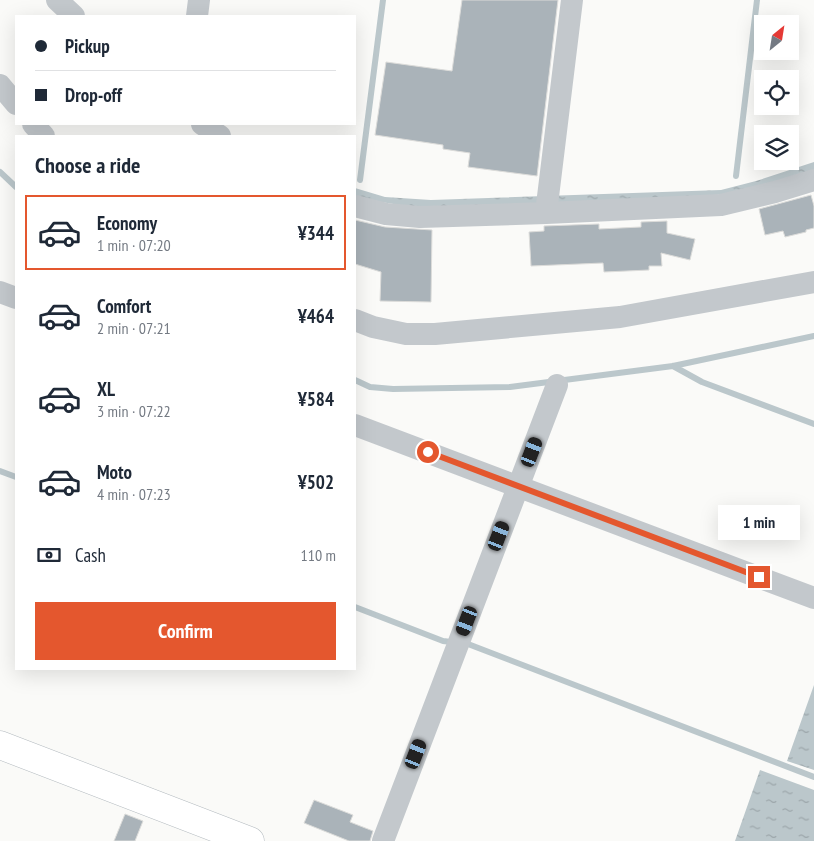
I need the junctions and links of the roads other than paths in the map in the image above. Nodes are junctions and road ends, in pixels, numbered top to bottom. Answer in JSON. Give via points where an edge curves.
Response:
{"nodes":[{"id":1,"x":57,"y":0,"type":"edge"},
{"id":2,"x":199,"y":0,"type":"edge"},
{"id":3,"x":572,"y":0,"type":"edge"},
{"id":4,"x":73,"y":15,"type":"edge"},
{"id":5,"x":197,"y":15,"type":"edge"},
{"id":6,"x":0,"y":85,"type":"edge"},
{"id":7,"x":15,"y":103,"type":"edge"},
{"id":8,"x":34,"y":125,"type":"edge"},
{"id":9,"x":204,"y":125,"type":"edge"},
{"id":10,"x":43,"y":135,"type":"edge"},
{"id":11,"x":218,"y":135,"type":"edge"},
{"id":12,"x":814,"y":180,"type":"edge"},
{"id":13,"x":547,"y":205,"type":"junction"},
{"id":14,"x":356,"y":206,"type":"edge"},
{"id":15,"x":814,"y":282,"type":"edge"},
{"id":16,"x":0,"y":292,"type":"edge"},
{"id":17,"x":15,"y":298,"type":"edge"},
{"id":18,"x":356,"y":320,"type":"edge"},
{"id":19,"x":557,"y":385,"type":"dead end"},
{"id":20,"x":356,"y":425,"type":"edge"},
{"id":21,"x":519,"y":486,"type":"junction"},
{"id":22,"x":814,"y":598,"type":"edge"},
{"id":23,"x":0,"y":744,"type":"edge"},
{"id":24,"x":250,"y":841,"type":"edge"},
{"id":25,"x":382,"y":841,"type":"edge"}],
"edges":[{"from":1,"to":4,"type":"street"},
{"from":2,"to":5,"type":"street"},
{"from":3,"to":13,"type":"street"},
{"from":6,"to":7,"type":"street"},
{"from":8,"to":10,"type":"street"},
{"from":9,"to":11,"type":"street"},
{"from":12,"to":13,"type":"street","via":[[721,205]]},
{"from":13,"to":14,"type":"street","via":[[420,217],[386,214]]},
{"from":15,"to":18,"type":"street","via":[[620,317],[436,334],[406,334]]},
{"from":16,"to":17,"type":"street"},
{"from":19,"to":21,"type":"street"},
{"from":20,"to":21,"type":"street"},
{"from":21,"to":22,"type":"street"},
{"from":21,"to":25,"type":"street"},
{"from":23,"to":24,"type":"street"}]}
